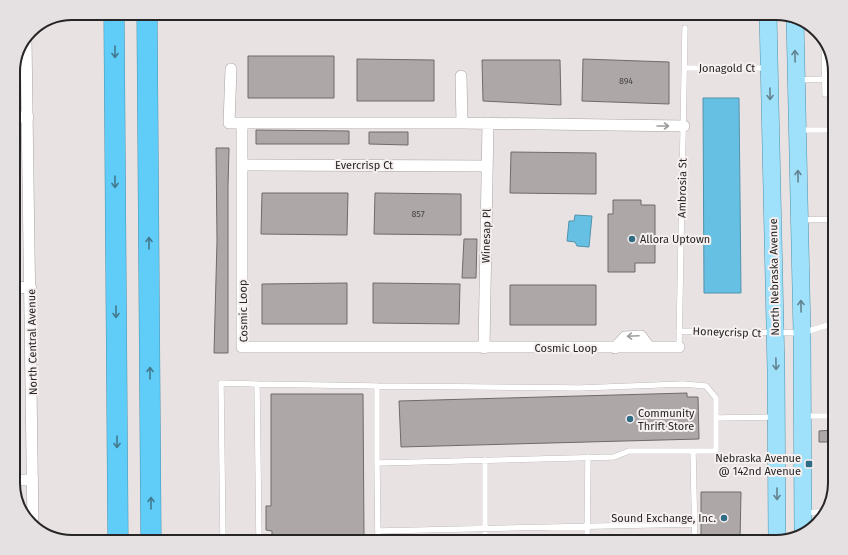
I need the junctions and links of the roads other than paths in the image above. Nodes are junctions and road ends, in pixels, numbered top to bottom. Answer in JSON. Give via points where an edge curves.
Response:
{"nodes":[{"id":1,"x":114,"y":20,"type":"edge"},
{"id":2,"x":147,"y":20,"type":"edge"},
{"id":3,"x":768,"y":20,"type":"edge"},
{"id":4,"x":795,"y":24,"type":"edge"},
{"id":5,"x":686,"y":28,"type":"dead end"},
{"id":6,"x":26,"y":48,"type":"edge"},
{"id":7,"x":824,"y":53,"type":"edge"},
{"id":8,"x":685,"y":68,"type":"junction"},
{"id":9,"x":769,"y":68,"type":"junction"},
{"id":10,"x":230,"y":70,"type":"dead end"},
{"id":11,"x":461,"y":76,"type":"dead end"},
{"id":12,"x":825,"y":79,"type":"junction"},
{"id":13,"x":796,"y":80,"type":"junction"},
{"id":14,"x":825,"y":94,"type":"dead end"},
{"id":15,"x":20,"y":117,"type":"edge"},
{"id":16,"x":28,"y":117,"type":"junction"},
{"id":17,"x":242,"y":123,"type":"junction"},
{"id":18,"x":462,"y":123,"type":"junction"},
{"id":19,"x":488,"y":123,"type":"junction"},
{"id":20,"x":684,"y":126,"type":"junction"},
{"id":21,"x":797,"y":130,"type":"junction"},
{"id":22,"x":828,"y":130,"type":"edge"},
{"id":23,"x":242,"y":165,"type":"junction"},
{"id":24,"x":487,"y":166,"type":"junction"},
{"id":25,"x":828,"y":218,"type":"edge"},
{"id":26,"x":799,"y":220,"type":"junction"},
{"id":27,"x":20,"y":288,"type":"edge"},
{"id":28,"x":31,"y":288,"type":"junction"},
{"id":29,"x":828,"y":325,"type":"edge"},
{"id":30,"x":679,"y":331,"type":"junction"},
{"id":31,"x":775,"y":333,"type":"junction"},
{"id":32,"x":802,"y":333,"type":"junction"},
{"id":33,"x":679,"y":347,"type":"joint"},
{"id":34,"x":484,"y":348,"type":"junction"},
{"id":35,"x":258,"y":384,"type":"junction"},
{"id":36,"x":377,"y":386,"type":"junction"},
{"id":37,"x":802,"y":416,"type":"junction"},
{"id":38,"x":828,"y":416,"type":"edge"},
{"id":39,"x":776,"y":417,"type":"junction"},
{"id":40,"x":716,"y":418,"type":"junction"},
{"id":41,"x":693,"y":451,"type":"junction"},
{"id":42,"x":588,"y":458,"type":"junction"},
{"id":43,"x":485,"y":460,"type":"junction"},
{"id":44,"x":377,"y":463,"type":"junction"},
{"id":45,"x":20,"y":480,"type":"edge"},
{"id":46,"x":33,"y":480,"type":"junction"},
{"id":47,"x":819,"y":512,"type":"edge"},
{"id":48,"x":803,"y":513,"type":"junction"},
{"id":49,"x":33,"y":517,"type":"edge"},
{"id":50,"x":694,"y":524,"type":"junction"},
{"id":51,"x":588,"y":526,"type":"junction"},
{"id":52,"x":803,"y":527,"type":"edge"},
{"id":53,"x":485,"y":529,"type":"junction"},
{"id":54,"x":378,"y":531,"type":"junction"},
{"id":55,"x":118,"y":535,"type":"edge"},
{"id":56,"x":151,"y":535,"type":"edge"},
{"id":57,"x":223,"y":535,"type":"edge"},
{"id":58,"x":260,"y":535,"type":"edge"},
{"id":59,"x":378,"y":535,"type":"edge"},
{"id":60,"x":485,"y":535,"type":"edge"},
{"id":61,"x":587,"y":535,"type":"edge"},
{"id":62,"x":695,"y":535,"type":"edge"},
{"id":63,"x":777,"y":535,"type":"edge"}],
"edges":[{"from":1,"to":55,"type":"highway","one_way":true},
{"from":56,"to":2,"type":"highway","one_way":true},
{"from":3,"to":9,"type":"main road","name":"North Nebraska Avenue"},
{"from":13,"to":4,"type":"main road","one_way":true},
{"from":5,"to":8,"type":"lane","name":"Ambrosia St"},
{"from":6,"to":16,"type":"street","name":"North Central Avenue"},
{"from":7,"to":12,"type":"lane"},
{"from":8,"to":9,"type":"lane","name":"Jonagold Ct"},
{"from":8,"to":20,"type":"lane","name":"Ambrosia St"},
{"from":9,"to":31,"type":"main road","name":"North Nebraska Avenue","one_way":true},
{"from":10,"to":17,"type":"street","via":[[229,123]]},
{"from":11,"to":18,"type":"street"},
{"from":12,"to":13,"type":"lane"},
{"from":12,"to":14,"type":"lane"},
{"from":13,"to":21,"type":"main road"},
{"from":15,"to":16,"type":"street"},
{"from":16,"to":28,"type":"street","name":"North Central Avenue"},
{"from":17,"to":18,"type":"street"},
{"from":17,"to":23,"type":"street","name":"Cosmic Loop"},
{"from":18,"to":19,"type":"street"},
{"from":19,"to":20,"type":"street","one_way":true},
{"from":19,"to":24,"type":"street","name":"Winesap Pl"},
{"from":20,"to":30,"type":"lane","name":"Ambrosia St"},
{"from":21,"to":22,"type":"lane"},
{"from":26,"to":21,"type":"main road","one_way":true},
{"from":23,"to":24,"type":"street","name":"Evercrisp Ct"},
{"from":23,"to":34,"type":"street","name":"Cosmic Loop","via":[[242,347]]},
{"from":24,"to":34,"type":"street","name":"Winesap Pl"},
{"from":25,"to":26,"type":"lane"},
{"from":32,"to":26,"type":"main road","one_way":true},
{"from":27,"to":28,"type":"street"},
{"from":28,"to":46,"type":"street","name":"North Central Avenue"},
{"from":29,"to":32,"type":"lane","name":"Honeycrisp Ct"},
{"from":30,"to":31,"type":"lane","name":"Honeycrisp Ct"},
{"from":30,"to":33,"type":"lane","name":"Ambrosia St"},
{"from":31,"to":32,"type":"lane","name":"Honeycrisp Ct"},
{"from":31,"to":39,"type":"main road","name":"North Nebraska Avenue","one_way":true},
{"from":32,"to":37,"type":"main road"},
{"from":33,"to":34,"type":"street","name":"Cosmic Loop","via":[[649,347],[641,336],[625,336],[615,348]]},
{"from":35,"to":36,"type":"lane"},
{"from":35,"to":57,"type":"lane","via":[[221,383]]},
{"from":35,"to":58,"type":"lane"},
{"from":36,"to":40,"type":"lane","via":[[706,386],[716,398]]},
{"from":36,"to":44,"type":"lane"},
{"from":37,"to":38,"type":"lane"},
{"from":37,"to":48,"type":"main road"},
{"from":39,"to":40,"type":"lane"},
{"from":39,"to":63,"type":"main road","name":"North Nebraska Avenue","one_way":true},
{"from":40,"to":41,"type":"lane","via":[[716,451]]},
{"from":41,"to":42,"type":"lane","via":[[629,451],[614,457]]},
{"from":41,"to":50,"type":"lane"},
{"from":42,"to":43,"type":"lane"},
{"from":42,"to":51,"type":"lane"},
{"from":43,"to":44,"type":"lane"},
{"from":43,"to":53,"type":"lane"},
{"from":44,"to":54,"type":"lane"},
{"from":45,"to":46,"type":"street"},
{"from":46,"to":49,"type":"street","name":"North Central Avenue"},
{"from":47,"to":48,"type":"lane"},
{"from":48,"to":52,"type":"main road"},
{"from":50,"to":51,"type":"lane"},
{"from":50,"to":62,"type":"lane"},
{"from":51,"to":53,"type":"lane"},
{"from":51,"to":61,"type":"lane"},
{"from":53,"to":54,"type":"lane"},
{"from":53,"to":60,"type":"lane"},
{"from":54,"to":59,"type":"lane"}]}
